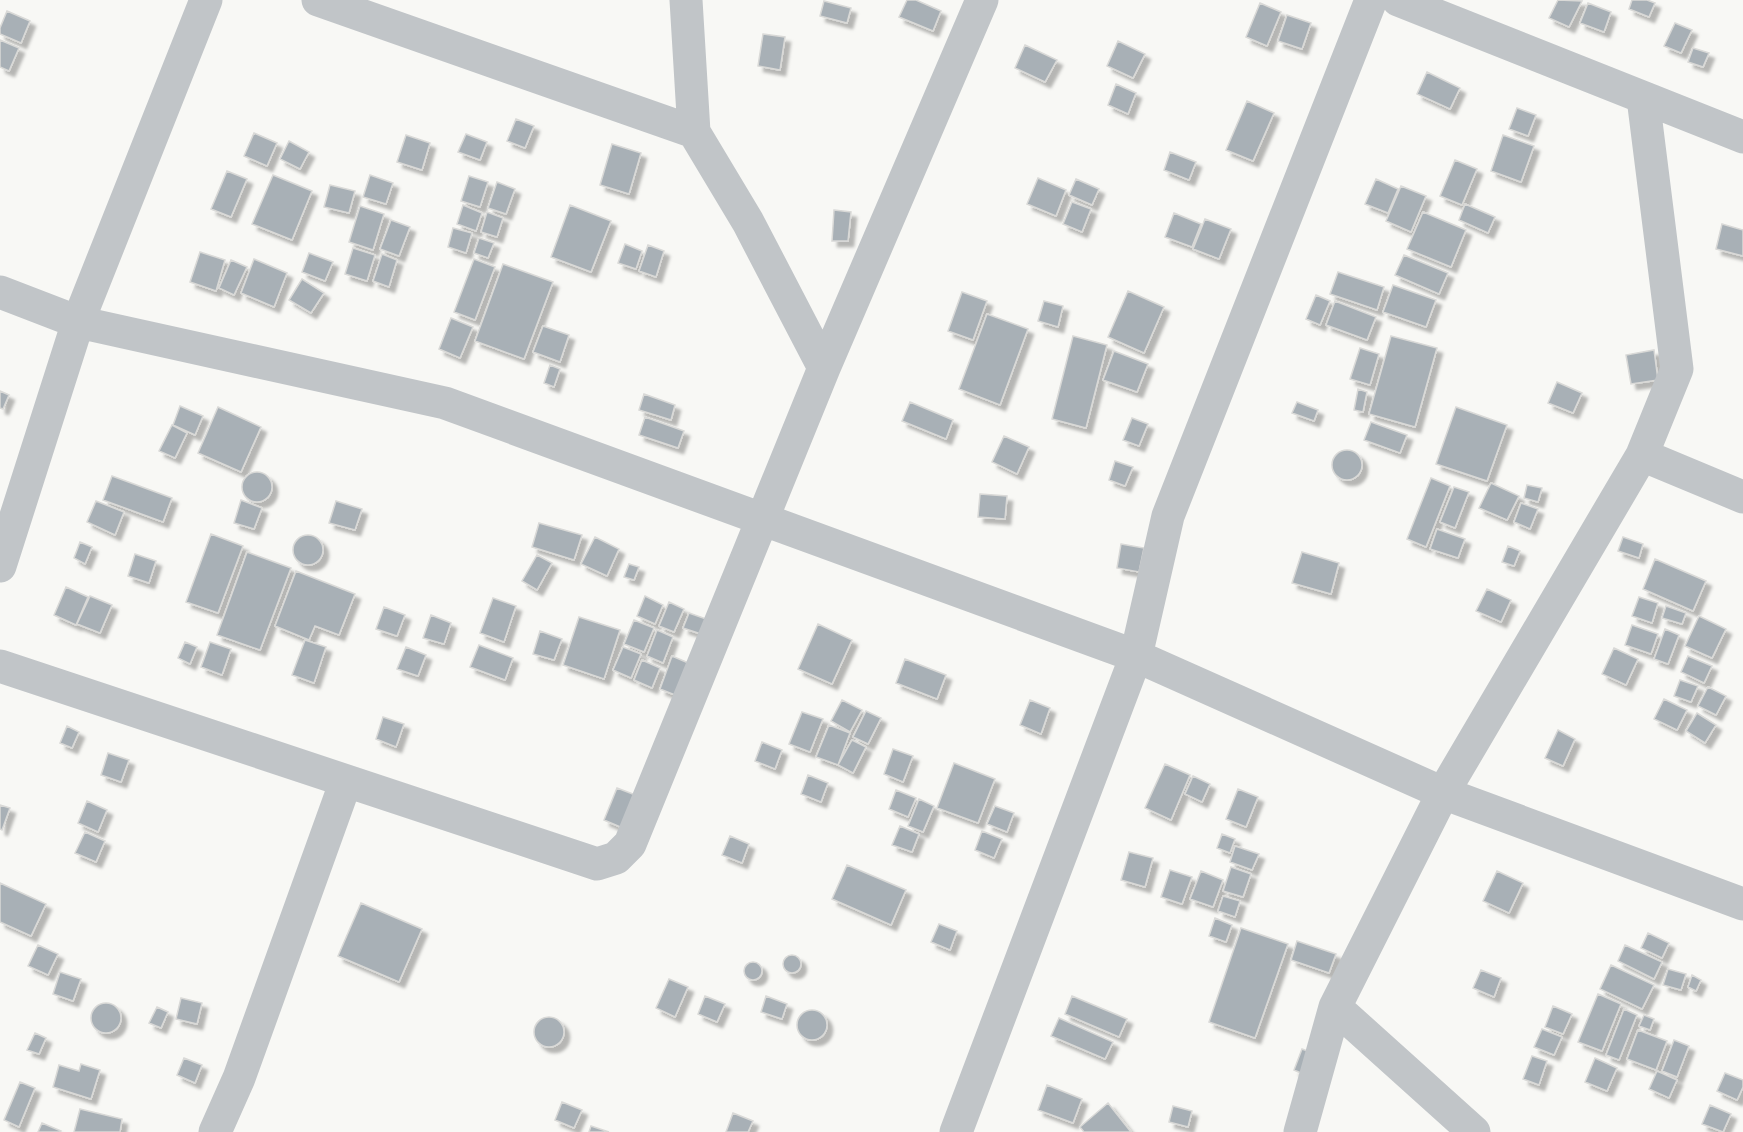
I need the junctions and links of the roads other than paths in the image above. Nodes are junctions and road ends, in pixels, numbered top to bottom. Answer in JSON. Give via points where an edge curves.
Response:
{"nodes":[{"id":1,"x":206,"y":0,"type":"edge"},
{"id":2,"x":318,"y":0,"type":"edge"},
{"id":3,"x":686,"y":0,"type":"edge"},
{"id":4,"x":982,"y":0,"type":"edge"},
{"id":5,"x":1371,"y":0,"type":"edge"},
{"id":6,"x":1398,"y":0,"type":"edge"},
{"id":7,"x":1643,"y":98,"type":"junction"},
{"id":8,"x":694,"y":132,"type":"junction"},
{"id":9,"x":1743,"y":137,"type":"edge"},
{"id":10,"x":0,"y":292,"type":"edge"},
{"id":11,"x":78,"y":322,"type":"junction"},
{"id":12,"x":825,"y":368,"type":"junction"},
{"id":13,"x":1642,"y":455,"type":"junction"},
{"id":14,"x":1743,"y":497,"type":"edge"},
{"id":15,"x":762,"y":520,"type":"junction"},
{"id":16,"x":0,"y":566,"type":"edge"},
{"id":17,"x":1136,"y":656,"type":"junction"},
{"id":18,"x":0,"y":666,"type":"edge"},
{"id":19,"x":346,"y":781,"type":"junction"},
{"id":20,"x":1443,"y":794,"type":"junction"},
{"id":21,"x":1743,"y":904,"type":"edge"},
{"id":22,"x":1335,"y":1007,"type":"junction"},
{"id":23,"x":215,"y":1132,"type":"edge"},
{"id":24,"x":956,"y":1132,"type":"edge"},
{"id":25,"x":1300,"y":1132,"type":"edge"},
{"id":26,"x":1474,"y":1132,"type":"edge"}],
"edges":[{"from":1,"to":11,"type":"street"},
{"from":2,"to":8,"type":"street"},
{"from":3,"to":8,"type":"street"},
{"from":4,"to":12,"type":"street"},
{"from":5,"to":17,"type":"street","via":[[1168,516]]},
{"from":6,"to":7,"type":"street"},
{"from":7,"to":9,"type":"street"},
{"from":7,"to":13,"type":"street","via":[[1677,369]]},
{"from":8,"to":12,"type":"street","via":[[748,222]]},
{"from":10,"to":11,"type":"street"},
{"from":11,"to":15,"type":"street","via":[[445,403]]},
{"from":11,"to":16,"type":"street"},
{"from":12,"to":15,"type":"street"},
{"from":13,"to":14,"type":"street"},
{"from":13,"to":20,"type":"street"},
{"from":15,"to":17,"type":"street"},
{"from":15,"to":19,"type":"street","via":[[630,844],[616,858],[597,864]]},
{"from":17,"to":20,"type":"street"},
{"from":17,"to":24,"type":"street"},
{"from":18,"to":19,"type":"street"},
{"from":19,"to":23,"type":"street","via":[[239,1078]]},
{"from":20,"to":21,"type":"street"},
{"from":20,"to":22,"type":"street"},
{"from":22,"to":25,"type":"street"},
{"from":22,"to":26,"type":"street"}]}
